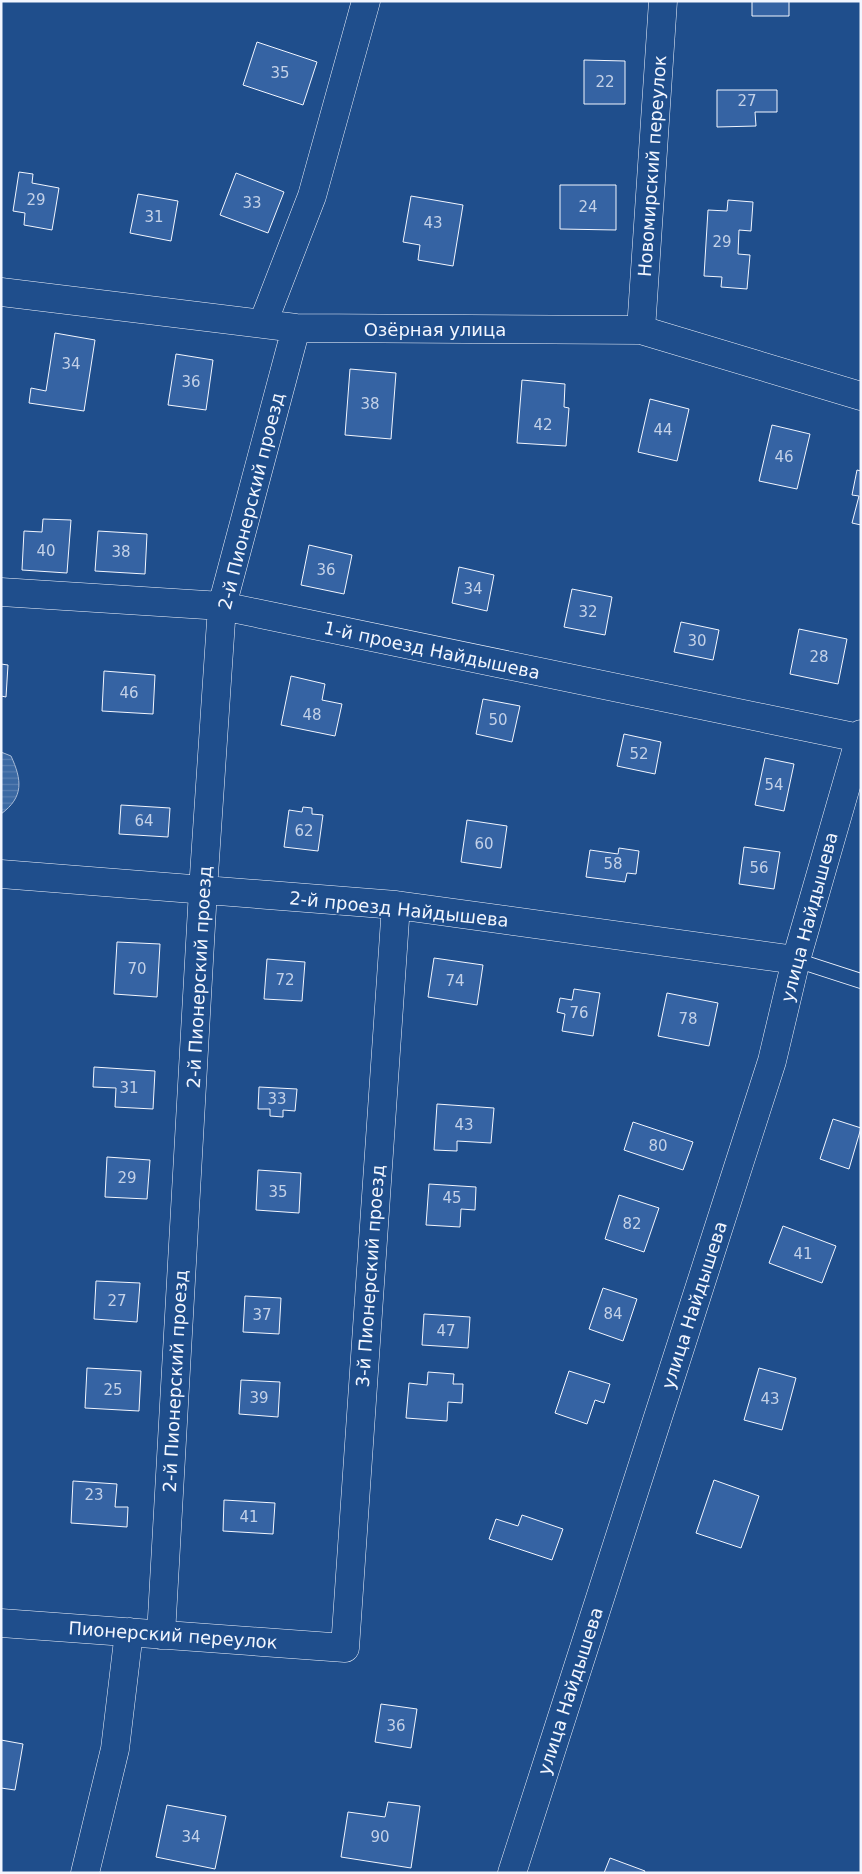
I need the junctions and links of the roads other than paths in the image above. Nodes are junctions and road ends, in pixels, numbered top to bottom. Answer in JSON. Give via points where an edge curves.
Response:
{"nodes":[{"id":1,"x":366,"y":1,"type":"edge"},
{"id":2,"x":663,"y":1,"type":"edge"},
{"id":3,"x":1,"y":292,"type":"edge"},
{"id":4,"x":263,"y":323,"type":"junction"},
{"id":5,"x":296,"y":328,"type":"junction"},
{"id":6,"x":641,"y":330,"type":"junction"},
{"id":7,"x":861,"y":396,"type":"edge"},
{"id":8,"x":1,"y":592,"type":"edge"},
{"id":9,"x":222,"y":606,"type":"junction"},
{"id":10,"x":860,"y":736,"type":"edge"},
{"id":11,"x":1,"y":874,"type":"edge"},
{"id":12,"x":203,"y":890,"type":"junction"},
{"id":13,"x":396,"y":905,"type":"junction"},
{"id":14,"x":796,"y":960,"type":"junction"},
{"id":15,"x":861,"y":981,"type":"edge"},
{"id":16,"x":1,"y":1623,"type":"edge"},
{"id":17,"x":129,"y":1632,"type":"junction"},
{"id":18,"x":161,"y":1635,"type":"junction"},
{"id":19,"x":345,"y":1648,"type":"joint"},
{"id":20,"x":85,"y":1873,"type":"edge"},
{"id":21,"x":512,"y":1873,"type":"edge"}],
"edges":[{"from":1,"to":4,"type":"street","via":[[312,196]]},
{"from":2,"to":6,"type":"street","name":"Новомирский переулок"},
{"from":3,"to":4,"type":"street","name":"Озёрная улица"},
{"from":4,"to":5,"type":"street","name":"Озёрная улица"},
{"from":5,"to":6,"type":"street","name":"Озёрная улица"},
{"from":5,"to":9,"type":"street","name":"2-й Пионерский проезд"},
{"from":6,"to":7,"type":"street","name":"Озёрная улица"},
{"from":8,"to":9,"type":"street","name":"1-й проезд Найдышева"},
{"from":9,"to":10,"type":"street","name":"1-й проезд Найдышева"},
{"from":9,"to":12,"type":"street","name":"2-й Пионерский проезд"},
{"from":10,"to":14,"type":"street","name":"улица Найдышева"},
{"from":11,"to":12,"type":"street","name":"2-й проезд Найдышева"},
{"from":12,"to":13,"type":"street","name":"2-й проезд Найдышева"},
{"from":12,"to":18,"type":"street","name":"2-й Пионерский проезд"},
{"from":13,"to":14,"type":"street","name":"2-й проезд Найдышева"},
{"from":13,"to":19,"type":"street","name":"3-й Пионерский проезд"},
{"from":14,"to":15,"type":"lane"},
{"from":14,"to":21,"type":"street","name":"улица Найдышева","via":[[772,1061]]},
{"from":16,"to":17,"type":"street","name":"Пионерский переулок"},
{"from":17,"to":18,"type":"street","name":"Пионерский переулок"},
{"from":17,"to":20,"type":"street","via":[[115,1748]]},
{"from":18,"to":19,"type":"street","name":"Пионерский переулок"}]}
